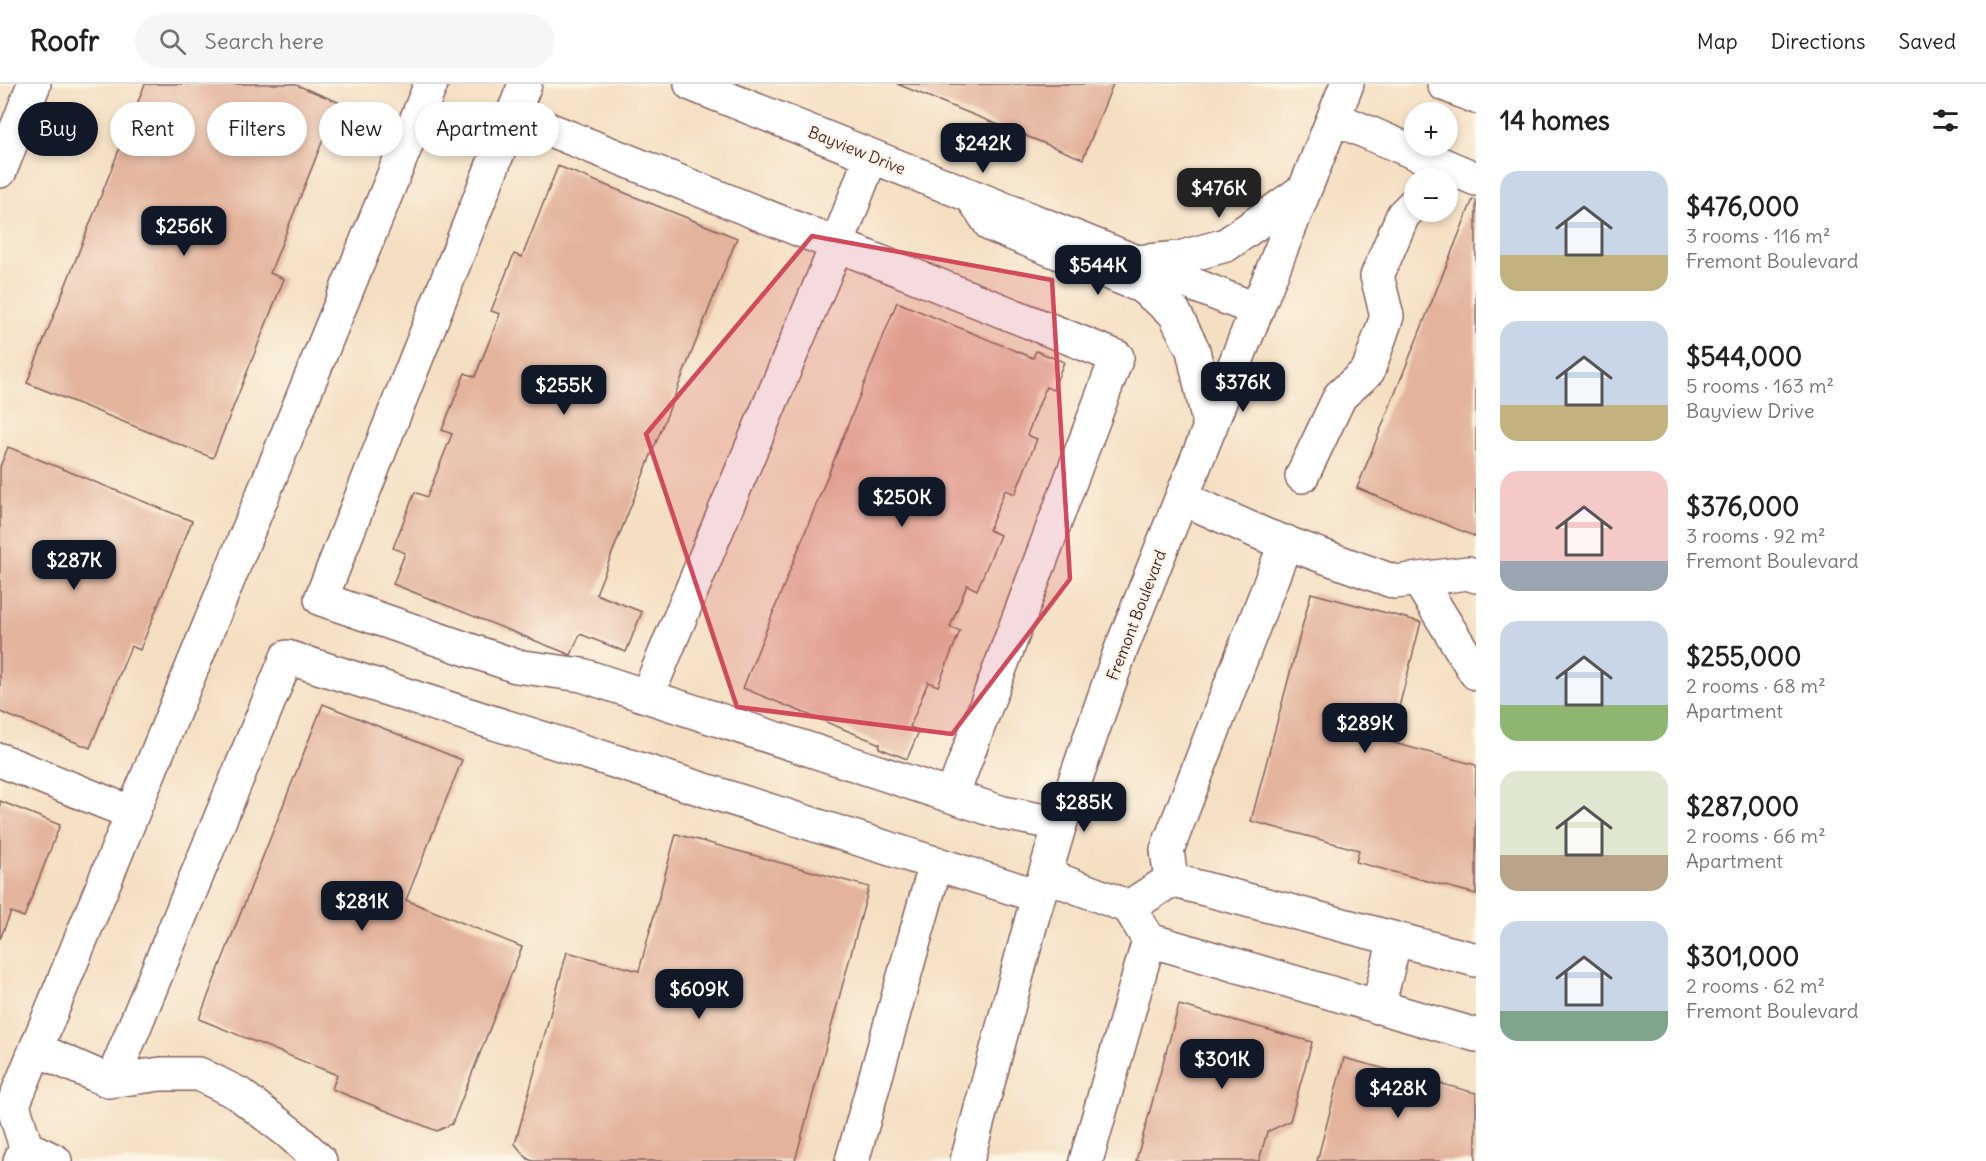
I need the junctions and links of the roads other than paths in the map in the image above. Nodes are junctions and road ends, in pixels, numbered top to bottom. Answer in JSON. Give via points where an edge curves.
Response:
{"nodes":[{"id":1,"x":34,"y":84,"type":"edge"},
{"id":2,"x":430,"y":84,"type":"edge"},
{"id":3,"x":525,"y":84,"type":"edge"},
{"id":4,"x":691,"y":84,"type":"edge"},
{"id":5,"x":1347,"y":84,"type":"edge"},
{"id":6,"x":518,"y":102,"type":"edge"},
{"id":7,"x":1334,"y":118,"type":"junction"},
{"id":8,"x":559,"y":133,"type":"edge"},
{"id":9,"x":497,"y":156,"type":"edge"},
{"id":10,"x":871,"y":156,"type":"junction"},
{"id":11,"x":1429,"y":168,"type":"edge"},
{"id":12,"x":0,"y":171,"type":"edge"},
{"id":13,"x":1458,"y":175,"type":"edge"},
{"id":14,"x":1476,"y":179,"type":"edge"},
{"id":15,"x":1305,"y":189,"type":"junction"},
{"id":16,"x":972,"y":197,"type":"junction"},
{"id":17,"x":1404,"y":214,"type":"edge"},
{"id":18,"x":837,"y":245,"type":"junction"},
{"id":19,"x":1137,"y":262,"type":"junction"},
{"id":20,"x":1257,"y":310,"type":"junction"},
{"id":21,"x":1210,"y":428,"type":"junction"},
{"id":22,"x":1302,"y":476,"type":"dead end"},
{"id":23,"x":1182,"y":498,"type":"junction"},
{"id":24,"x":1286,"y":542,"type":"junction"},
{"id":25,"x":1476,"y":576,"type":"edge"},
{"id":26,"x":1418,"y":579,"type":"junction"},
{"id":27,"x":1476,"y":673,"type":"edge"},
{"id":28,"x":647,"y":696,"type":"junction"},
{"id":29,"x":0,"y":760,"type":"edge"},
{"id":30,"x":952,"y":796,"type":"junction"},
{"id":31,"x":132,"y":813,"type":"junction"},
{"id":32,"x":1060,"y":824,"type":"junction"},
{"id":33,"x":936,"y":863,"type":"junction"},
{"id":34,"x":1171,"y":880,"type":"junction"},
{"id":35,"x":1042,"y":885,"type":"junction"},
{"id":36,"x":1129,"y":907,"type":"junction"},
{"id":37,"x":1395,"y":939,"type":"junction"},
{"id":38,"x":1149,"y":940,"type":"junction"},
{"id":39,"x":1476,"y":960,"type":"edge"},
{"id":40,"x":1378,"y":1007,"type":"junction"},
{"id":41,"x":1476,"y":1035,"type":"edge"},
{"id":42,"x":36,"y":1049,"type":"junction"},
{"id":43,"x":109,"y":1081,"type":"junction"},
{"id":44,"x":23,"y":1154,"type":"edge"},
{"id":45,"x":55,"y":1161,"type":"edge"},
{"id":46,"x":320,"y":1161,"type":"edge"},
{"id":47,"x":852,"y":1161,"type":"edge"},
{"id":48,"x":967,"y":1161,"type":"edge"},
{"id":49,"x":1086,"y":1161,"type":"edge"}],
"edges":[{"from":1,"to":12,"type":"main road"},
{"from":2,"to":31,"type":"main road"},
{"from":3,"to":6,"type":"main road"},
{"from":4,"to":10,"type":"main road","name":"Bayview Drive"},
{"from":5,"to":7,"type":"main road","name":"Fremont Boulevard"},
{"from":7,"to":11,"type":"main road"},
{"from":7,"to":15,"type":"main road","name":"Fremont Boulevard"},
{"from":8,"to":18,"type":"main road"},
{"from":9,"to":28,"type":"main road","via":[[321,599],[516,666],[582,675]]},
{"from":10,"to":16,"type":"main road","name":"Bayview Drive"},
{"from":10,"to":18,"type":"main road"},
{"from":13,"to":14,"type":"main road"},
{"from":15,"to":19,"type":"main road","via":[[1226,245],[1179,258]]},
{"from":15,"to":20,"type":"main road","name":"Fremont Boulevard"},
{"from":16,"to":19,"type":"main road","name":"Bayview Drive"},
{"from":16,"to":21,"type":"main road","via":[[991,225],[1141,286],[1174,312],[1193,350]]},
{"from":17,"to":22,"type":"main road","via":[[1377,276],[1387,316],[1368,371],[1340,396]]},
{"from":18,"to":28,"type":"main road"},
{"from":18,"to":30,"type":"main road","via":[[1117,357]]},
{"from":19,"to":20,"type":"main road","name":"Bayview Drive"},
{"from":20,"to":21,"type":"main road","name":"Fremont Boulevard"},
{"from":21,"to":23,"type":"main road","name":"Fremont Boulevard"},
{"from":23,"to":24,"type":"main road"},
{"from":23,"to":32,"type":"main road","name":"Fremont Boulevard","via":[[1120,652]]},
{"from":24,"to":26,"type":"main road","via":[[1395,582]]},
{"from":24,"to":34,"type":"main road","via":[[1167,849]]},
{"from":25,"to":26,"type":"main road","via":[[1468,573]]},
{"from":26,"to":27,"type":"main road"},
{"from":28,"to":30,"type":"main road"},
{"from":29,"to":31,"type":"main road"},
{"from":30,"to":32,"type":"main road","via":[[1003,813]]},
{"from":31,"to":42,"type":"main road"},
{"from":32,"to":35,"type":"main road","name":"Fremont Boulevard"},
{"from":33,"to":35,"type":"main road"},
{"from":33,"to":43,"type":"main road","via":[[287,657]]},
{"from":33,"to":47,"type":"main road"},
{"from":34,"to":36,"type":"main road"},
{"from":34,"to":37,"type":"main road"},
{"from":35,"to":36,"type":"main road"},
{"from":35,"to":48,"type":"main road","name":"Fremont Boulevard"},
{"from":36,"to":38,"type":"main road"},
{"from":37,"to":39,"type":"main road"},
{"from":37,"to":40,"type":"main road"},
{"from":38,"to":40,"type":"main road"},
{"from":38,"to":49,"type":"main road"},
{"from":40,"to":41,"type":"main road"},
{"from":42,"to":43,"type":"main road"},
{"from":42,"to":44,"type":"main road","via":[[13,1105]]},
{"from":43,"to":46,"type":"main road","via":[[199,1074],[239,1094]]},
{"from":44,"to":45,"type":"main road"}]}
